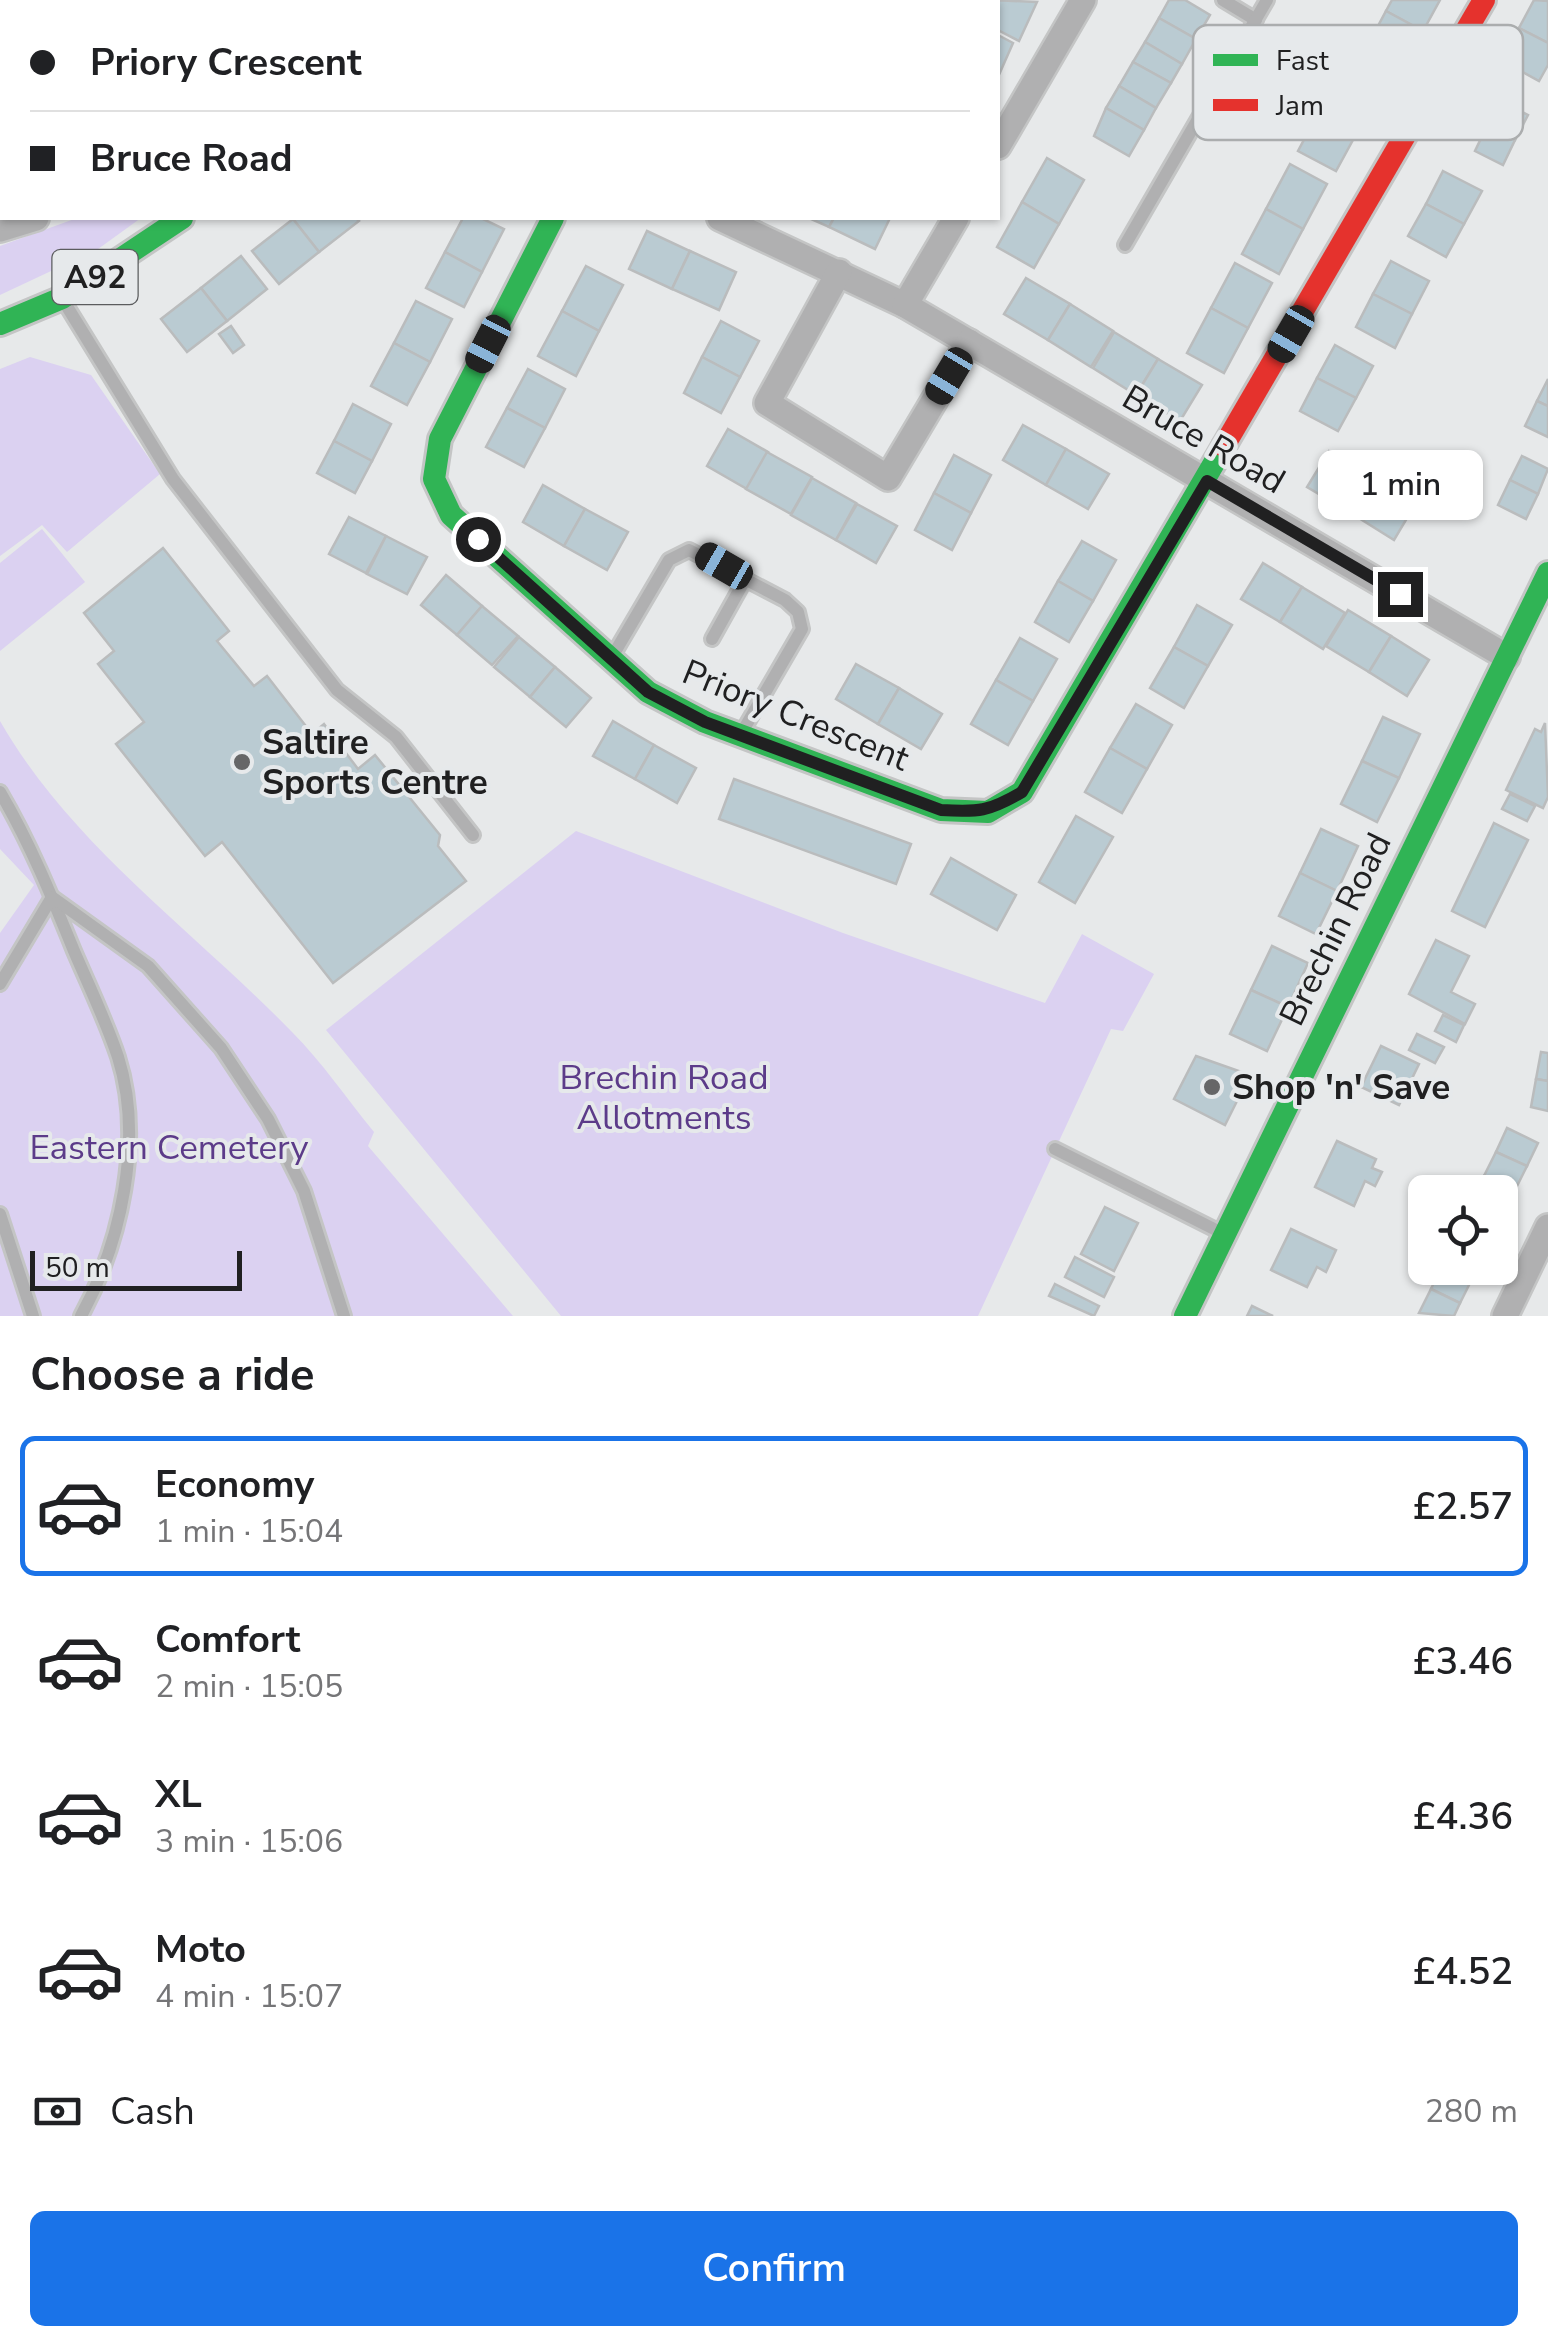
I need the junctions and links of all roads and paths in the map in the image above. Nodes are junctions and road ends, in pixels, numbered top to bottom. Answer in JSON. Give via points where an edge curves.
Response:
{"nodes":[{"id":1,"x":1083,"y":0,"type":"edge"},
{"id":2,"x":1223,"y":0,"type":"edge"},
{"id":3,"x":1267,"y":0,"type":"edge"},
{"id":4,"x":1484,"y":0,"type":"edge"},
{"id":5,"x":1256,"y":20,"type":"junction"},
{"id":6,"x":1253,"y":25,"type":"edge"},
{"id":7,"x":1470,"y":25,"type":"edge"},
{"id":8,"x":1193,"y":128,"type":"edge"},
{"id":9,"x":1403,"y":140,"type":"edge"},
{"id":10,"x":1000,"y":143,"type":"edge"},
{"id":11,"x":27,"y":220,"type":"edge"},
{"id":12,"x":179,"y":220,"type":"edge"},
{"id":13,"x":552,"y":220,"type":"edge"},
{"id":14,"x":724,"y":220,"type":"edge"},
{"id":15,"x":955,"y":220,"type":"edge"},
{"id":16,"x":0,"y":230,"type":"edge"},
{"id":17,"x":1125,"y":245,"type":"dead end"},
{"id":18,"x":839,"y":272,"type":"junction"},
{"id":19,"x":62,"y":298,"type":"junction"},
{"id":20,"x":905,"y":305,"type":"junction"},
{"id":21,"x":0,"y":324,"type":"edge"},
{"id":22,"x":969,"y":342,"type":"junction"},
{"id":23,"x":1207,"y":481,"type":"junction"},
{"id":24,"x":1548,"y":574,"type":"edge"},
{"id":25,"x":746,"y":578,"type":"junction"},
{"id":26,"x":712,"y":639,"type":"dead end"},
{"id":27,"x":1507,"y":657,"type":"junction"},
{"id":28,"x":610,"y":660,"type":"junction"},
{"id":29,"x":740,"y":736,"type":"junction"},
{"id":30,"x":0,"y":792,"type":"edge"},
{"id":31,"x":473,"y":835,"type":"dead end"},
{"id":32,"x":52,"y":897,"type":"junction"},
{"id":33,"x":0,"y":984,"type":"edge"},
{"id":34,"x":1055,"y":1149,"type":"dead end"},
{"id":35,"x":0,"y":1214,"type":"edge"},
{"id":36,"x":1548,"y":1227,"type":"edge"},
{"id":37,"x":1225,"y":1234,"type":"junction"},
{"id":38,"x":1512,"y":1314,"type":"edge"},
{"id":39,"x":33,"y":1316,"type":"edge"},
{"id":40,"x":81,"y":1316,"type":"edge"},
{"id":41,"x":344,"y":1316,"type":"edge"},
{"id":42,"x":1185,"y":1316,"type":"edge"}],
"edges":[{"from":1,"to":10,"type":"street"},
{"from":2,"to":5,"type":"lane"},
{"from":3,"to":5,"type":"lane"},
{"from":4,"to":7,"type":"street","name":"Priory Crescent"},
{"from":5,"to":6,"type":"lane"},
{"from":8,"to":17,"type":"lane"},
{"from":9,"to":23,"type":"street","name":"Priory Crescent"},
{"from":11,"to":16,"type":"street"},
{"from":12,"to":19,"type":"street","number":"A92"},
{"from":13,"to":28,"type":"street","name":"Priory Crescent","via":[[440,439],[434,479],[451,515]]},
{"from":14,"to":18,"type":"street","name":"Bruce Road"},
{"from":15,"to":20,"type":"street"},
{"from":18,"to":20,"type":"street","name":"Bruce Road"},
{"from":18,"to":22,"type":"street","via":[[767,403],[888,478]]},
{"from":19,"to":21,"type":"street","number":"A92"},
{"from":19,"to":31,"type":"lane","via":[[183,492],[337,690],[396,736]]},
{"from":20,"to":22,"type":"street","name":"Bruce Road"},
{"from":22,"to":23,"type":"street","name":"Bruce Road"},
{"from":23,"to":27,"type":"street","name":"Bruce Road"},
{"from":23,"to":29,"type":"street","name":"Priory Crescent","via":[[1022,792],[988,812],[941,810]]},
{"from":24,"to":27,"type":"street","name":"Brechin Road"},
{"from":25,"to":26,"type":"lane"},
{"from":25,"to":28,"type":"lane","via":[[702,553],[689,550],[669,560]]},
{"from":25,"to":29,"type":"lane","via":[[785,600],[798,612],[802,629]]},
{"from":27,"to":37,"type":"street","name":"Brechin Road"},
{"from":28,"to":29,"type":"street","name":"Priory Crescent","via":[[648,692]]},
{"from":30,"to":32,"type":"lane"},
{"from":32,"to":33,"type":"lane"},
{"from":32,"to":40,"type":"lane","via":[[119,1060],[128,1147],[112,1240]]},
{"from":32,"to":41,"type":"lane","via":[[148,966],[221,1048],[304,1190]]},
{"from":34,"to":37,"type":"lane"},
{"from":35,"to":39,"type":"lane"},
{"from":36,"to":38,"type":"street"},
{"from":37,"to":42,"type":"street","name":"Brechin Road"}]}
